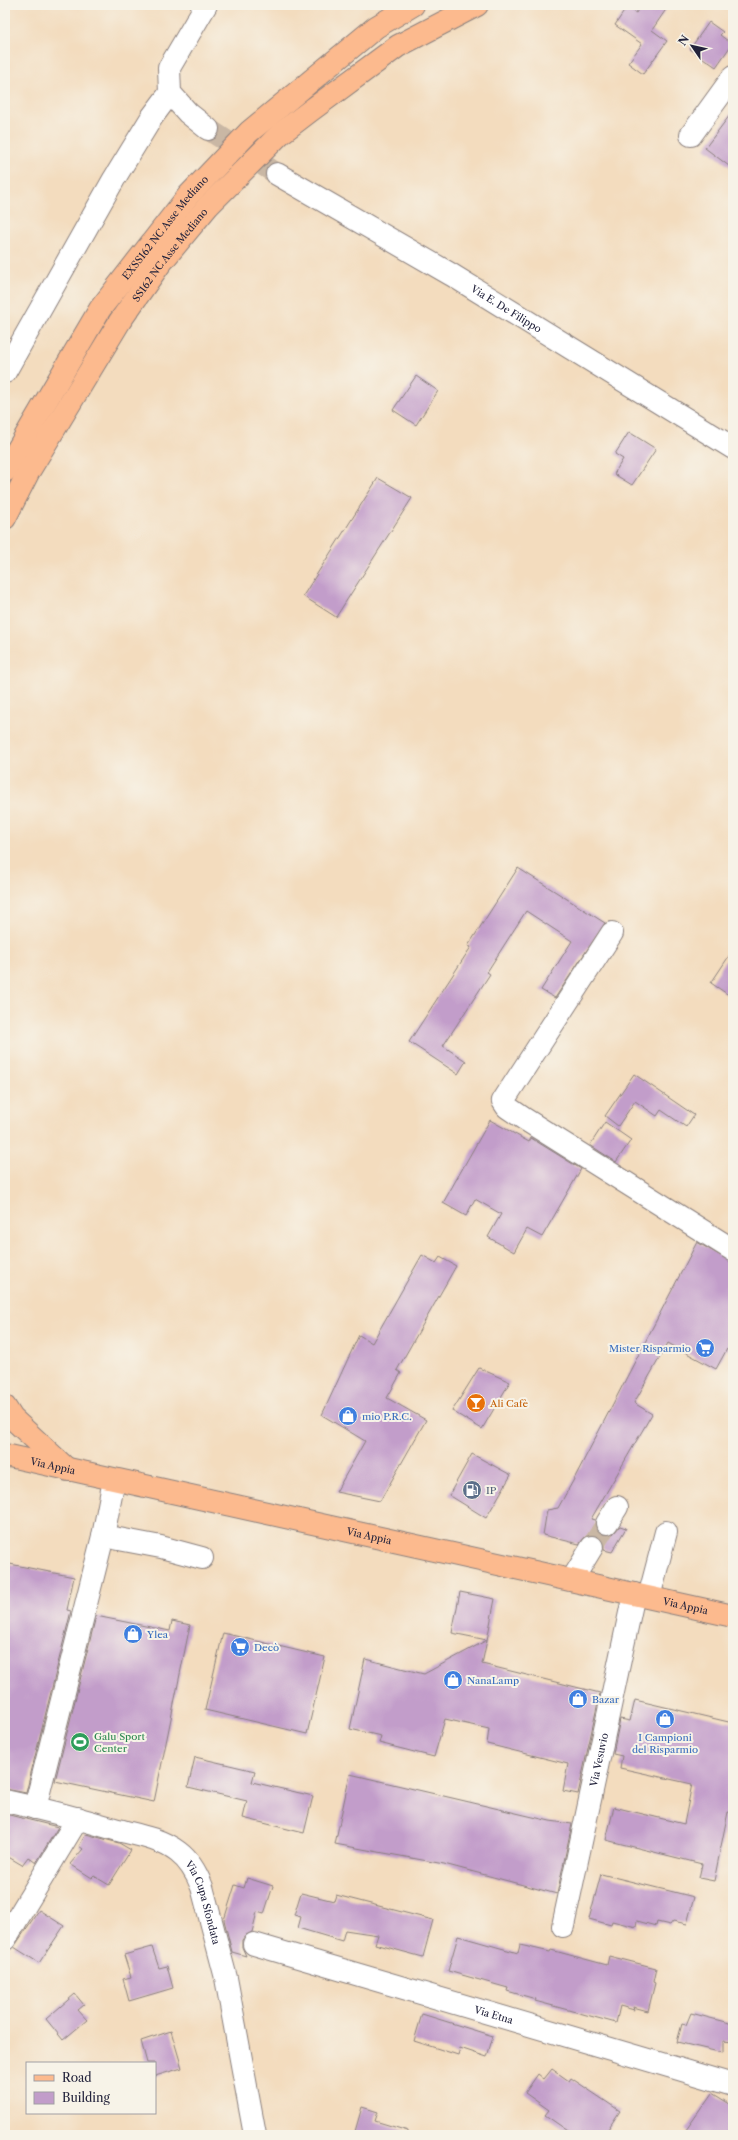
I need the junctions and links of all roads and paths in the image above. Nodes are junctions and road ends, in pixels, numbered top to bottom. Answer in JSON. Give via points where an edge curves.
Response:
{"nodes":[{"id":1,"x":206,"y":5,"type":"edge"},
{"id":2,"x":413,"y":5,"type":"edge"},
{"id":3,"x":477,"y":5,"type":"edge"},
{"id":4,"x":733,"y":77,"type":"edge"},
{"id":5,"x":170,"y":93,"type":"junction"},
{"id":6,"x":208,"y":129,"type":"tunnel mouth"},
{"id":7,"x":691,"y":135,"type":"dead end"},
{"id":8,"x":277,"y":174,"type":"tunnel mouth"},
{"id":9,"x":5,"y":372,"type":"edge"},
{"id":10,"x":733,"y":448,"type":"edge"},
{"id":11,"x":5,"y":471,"type":"edge"},
{"id":12,"x":5,"y":518,"type":"edge"},
{"id":13,"x":612,"y":933,"type":"dead end"},
{"id":14,"x":733,"y":1250,"type":"edge"},
{"id":15,"x":5,"y":1407,"type":"edge"},
{"id":16,"x":5,"y":1455,"type":"edge"},
{"id":17,"x":68,"y":1470,"type":"junction"},
{"id":18,"x":114,"y":1480,"type":"junction"},
{"id":19,"x":666,"y":1532,"type":"dead end"},
{"id":20,"x":103,"y":1536,"type":"junction"},
{"id":21,"x":592,"y":1547,"type":"tunnel mouth"},
{"id":22,"x":202,"y":1558,"type":"dead end"},
{"id":23,"x":572,"y":1580,"type":"junction"},
{"id":24,"x":642,"y":1596,"type":"junction"},
{"id":25,"x":733,"y":1616,"type":"edge"},
{"id":26,"x":5,"y":1801,"type":"edge"},
{"id":27,"x":35,"y":1808,"type":"junction"},
{"id":28,"x":78,"y":1818,"type":"junction"},
{"id":29,"x":563,"y":1926,"type":"dead end"},
{"id":30,"x":5,"y":1939,"type":"edge"},
{"id":31,"x":254,"y":1944,"type":"dead end"},
{"id":32,"x":733,"y":2085,"type":"edge"},
{"id":33,"x":255,"y":2135,"type":"edge"}],
"edges":[{"from":1,"to":5,"type":"street","via":[[169,68]]},
{"from":2,"to":11,"type":"main road","name":"EXSS162 NC Asse Mediano","via":[[376,27],[249,132],[188,196],[100,309]]},
{"from":3,"to":12,"type":"main road","name":"SS162 NC Asse Mediano","via":[[398,46],[280,134],[203,212],[160,264],[120,321],[29,471]]},
{"from":4,"to":7,"type":"street"},
{"from":5,"to":6,"type":"street","via":[[188,113]]},
{"from":5,"to":9,"type":"street","via":[[114,179]]},
{"from":8,"to":10,"type":"street","name":"Via E. De Filippo","via":[[452,275]]},
{"from":13,"to":14,"type":"street","via":[[503,1101],[523,1118]]},
{"from":15,"to":17,"type":"main road","via":[[12,1418]]},
{"from":16,"to":17,"type":"main road","name":"Via Appia"},
{"from":17,"to":18,"type":"main road","name":"Via Appia"},
{"from":18,"to":20,"type":"street"},
{"from":18,"to":23,"type":"main road","name":"Via Appia"},
{"from":19,"to":24,"type":"street","name":"Via Vesuvio"},
{"from":20,"to":22,"type":"street"},
{"from":20,"to":27,"type":"street"},
{"from":21,"to":23,"type":"street"},
{"from":23,"to":24,"type":"main road","name":"Via Appia"},
{"from":24,"to":25,"type":"main road","name":"Via Appia"},
{"from":24,"to":29,"type":"street","name":"Via Vesuvio"},
{"from":26,"to":27,"type":"street","name":"Via Cupa Sfondata"},
{"from":27,"to":28,"type":"street","name":"Via Cupa Sfondata"},
{"from":28,"to":30,"type":"street"},
{"from":28,"to":33,"type":"street","name":"Via Cupa Sfondata","via":[[168,1845],[187,1861],[197,1875],[226,1978]]},
{"from":31,"to":32,"type":"street","name":"Via Etna"}]}
